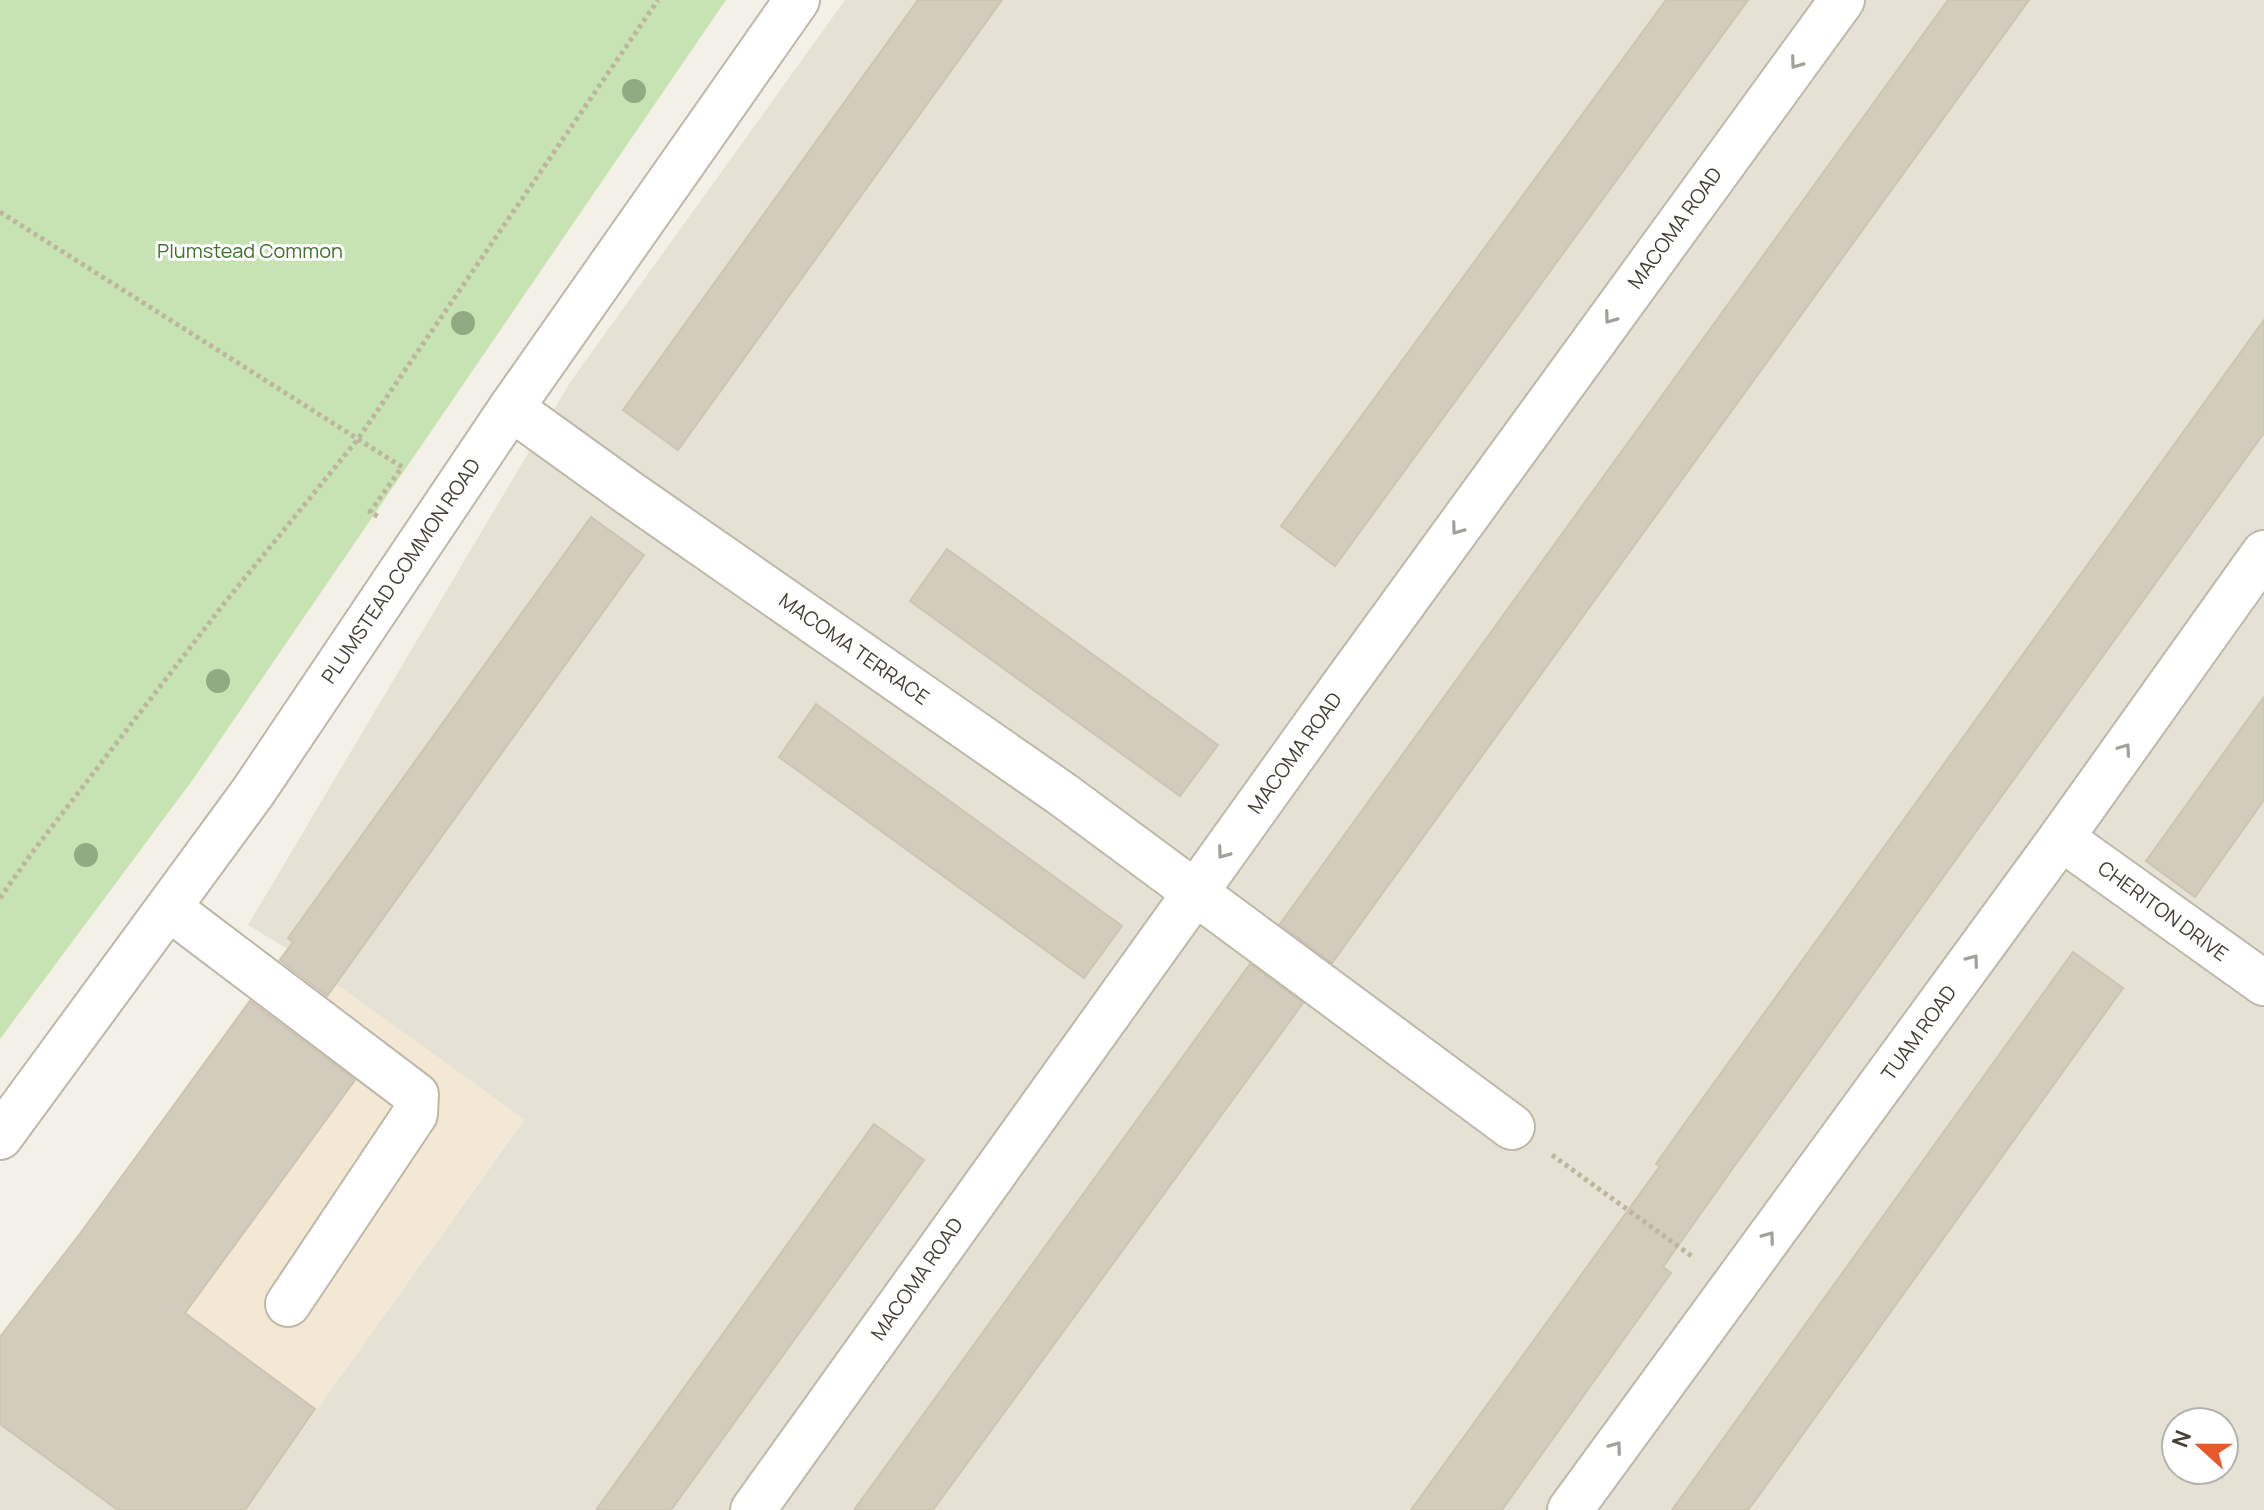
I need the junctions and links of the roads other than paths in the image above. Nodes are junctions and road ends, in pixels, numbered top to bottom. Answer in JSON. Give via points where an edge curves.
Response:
{"nodes":[{"id":1,"x":797,"y":0,"type":"edge"},
{"id":2,"x":1842,"y":0,"type":"edge"},
{"id":3,"x":511,"y":408,"type":"junction"},
{"id":4,"x":2264,"y":553,"type":"edge"},
{"id":5,"x":2061,"y":838,"type":"junction"},
{"id":6,"x":1195,"y":892,"type":"junction"},
{"id":7,"x":169,"y":908,"type":"junction"},
{"id":8,"x":2264,"y":983,"type":"edge"},
{"id":9,"x":1512,"y":1127,"type":"road end"},
{"id":10,"x":0,"y":1137,"type":"edge"},
{"id":11,"x":288,"y":1304,"type":"dead end"},
{"id":12,"x":753,"y":1510,"type":"edge"},
{"id":13,"x":1570,"y":1510,"type":"edge"}],
"edges":[{"from":1,"to":3,"type":"street","name":"PLUMSTEAD COMMON ROAD"},
{"from":2,"to":6,"type":"street","name":"MACOMA ROAD","one_way":true},
{"from":3,"to":6,"type":"street","name":"MACOMA TERRACE"},
{"from":3,"to":7,"type":"street","name":"PLUMSTEAD COMMON ROAD"},
{"from":5,"to":4,"type":"street","name":"TUAM ROAD","one_way":true},
{"from":5,"to":8,"type":"street","name":"CHERITON DRIVE"},
{"from":13,"to":5,"type":"street","name":"TUAM ROAD","one_way":true},
{"from":6,"to":9,"type":"street","name":"MACOMA TERRACE"},
{"from":6,"to":12,"type":"street","name":"MACOMA ROAD"},
{"from":7,"to":10,"type":"street","name":"PLUMSTEAD COMMON ROAD"},
{"from":7,"to":11,"type":"street","via":[[416,1095],[415,1114]]}]}
